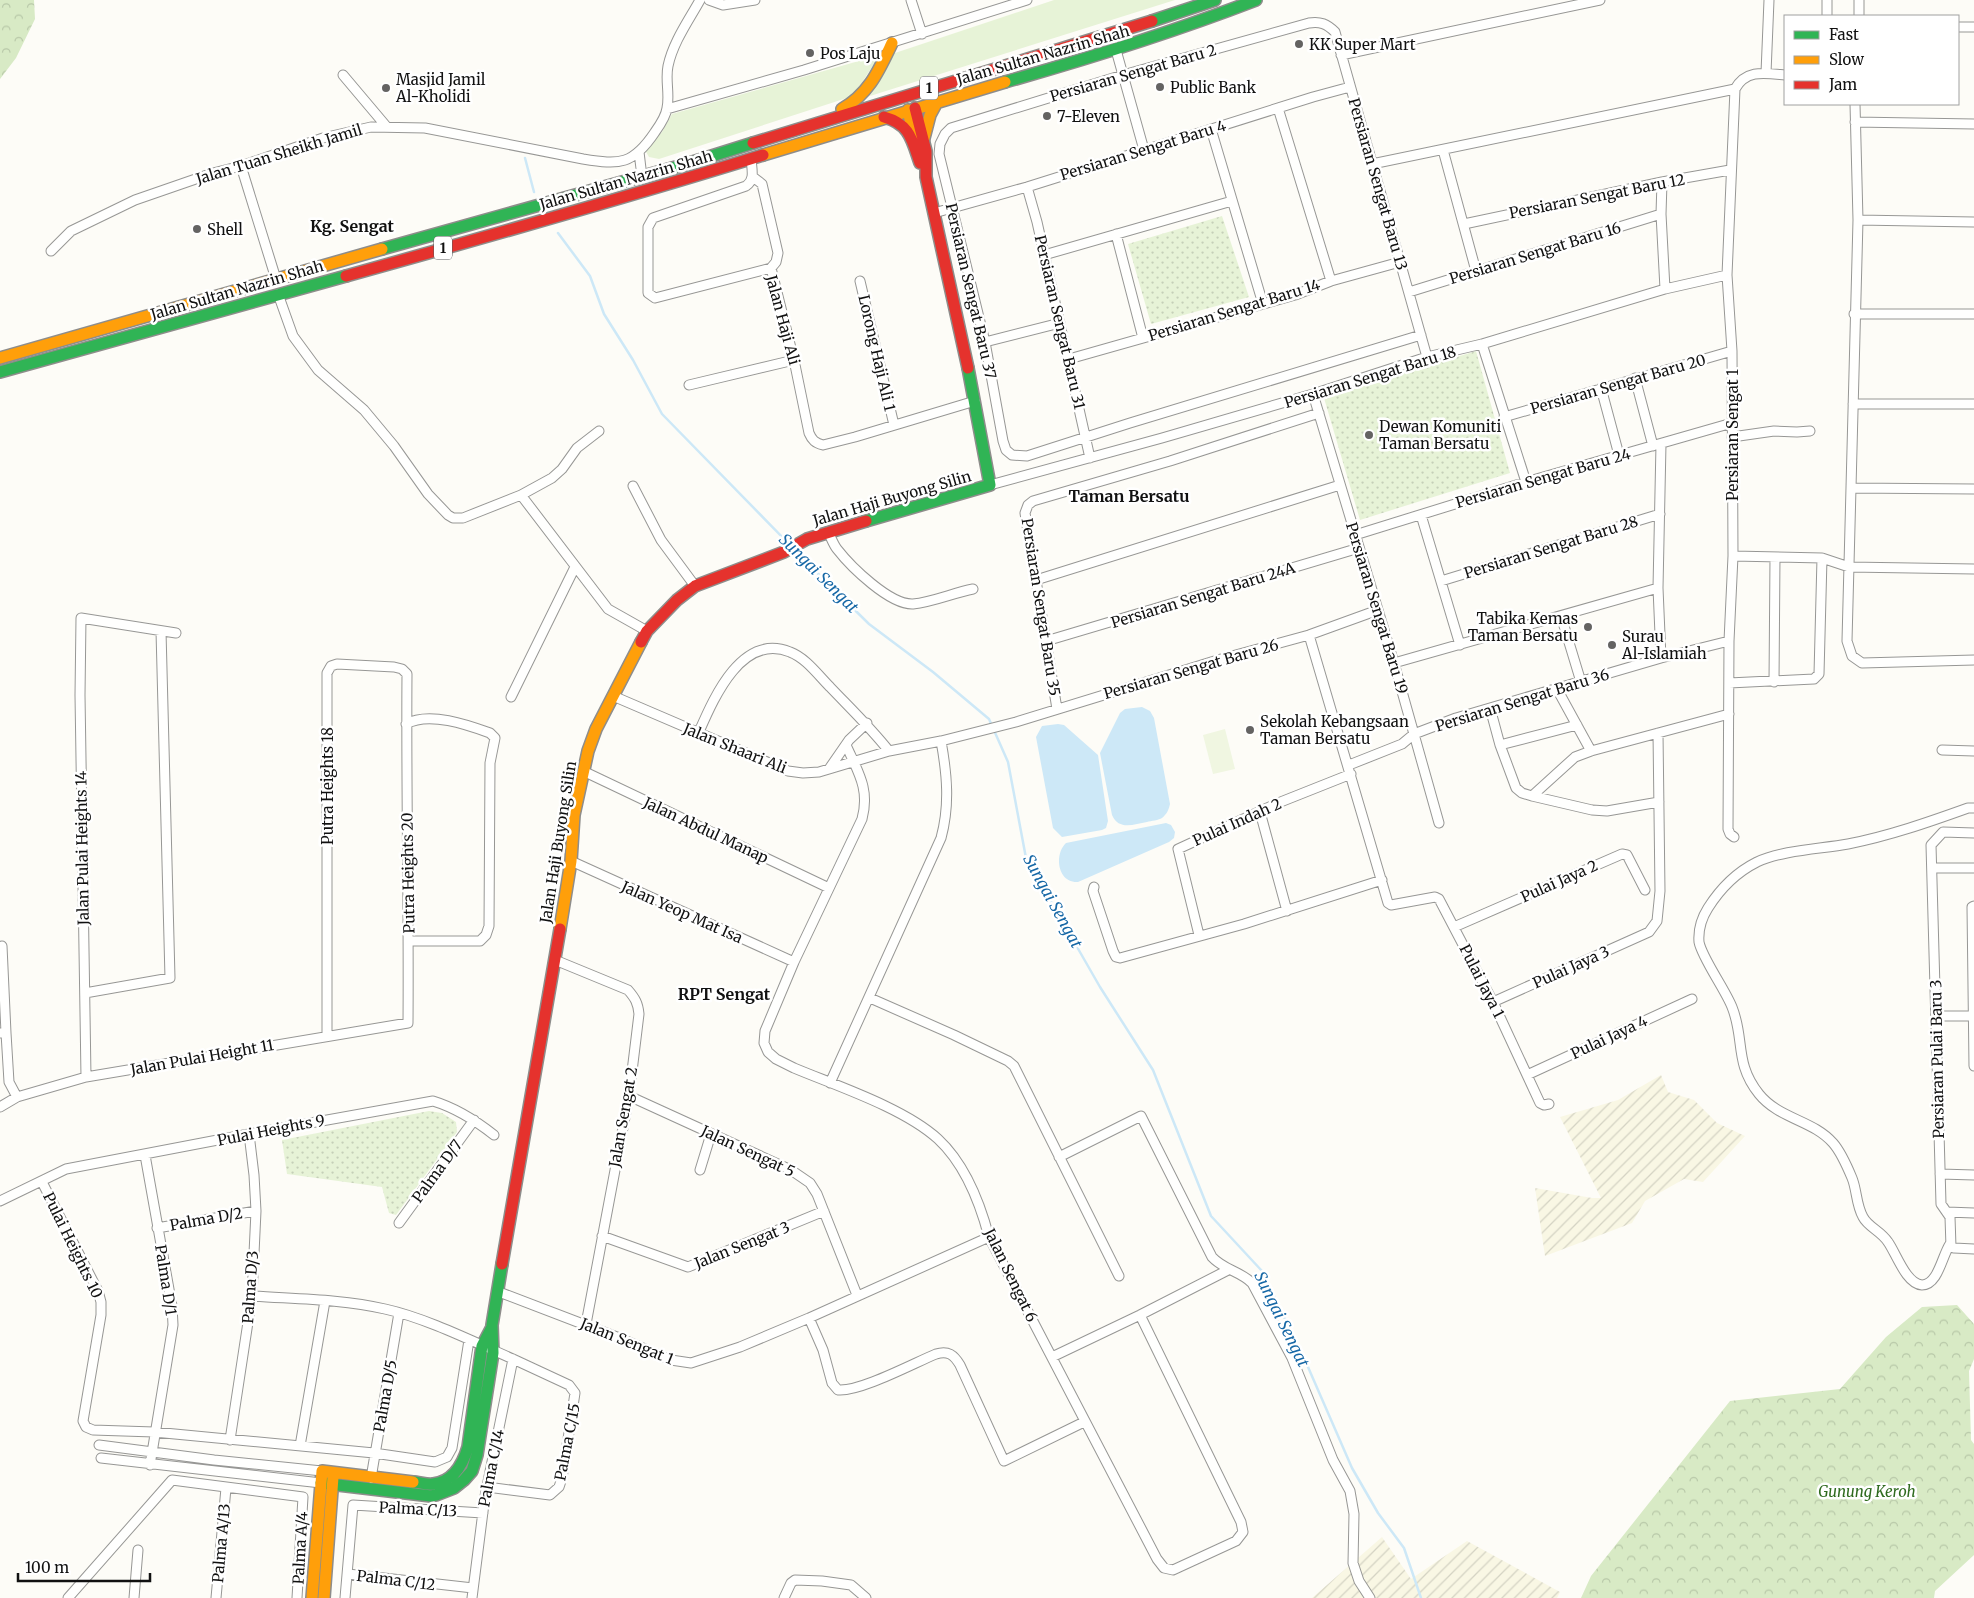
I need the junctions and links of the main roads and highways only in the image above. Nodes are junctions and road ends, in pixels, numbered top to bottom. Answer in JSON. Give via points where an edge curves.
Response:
{"nodes":[{"id":1,"x":1215,"y":0,"type":"edge"},
{"id":2,"x":1256,"y":0,"type":"edge"},
{"id":3,"x":892,"y":43,"type":"road end"},
{"id":4,"x":1025,"y":61,"type":"junction"},
{"id":5,"x":937,"y":102,"type":"junction"},
{"id":6,"x":911,"y":107,"type":"junction"},
{"id":7,"x":884,"y":117,"type":"junction"},
{"id":8,"x":817,"y":123,"type":"junction"},
{"id":9,"x":923,"y":142,"type":"junction"},
{"id":10,"x":920,"y":163,"type":"junction"},
{"id":11,"x":642,"y":177,"type":"junction"},
{"id":12,"x":926,"y":177,"type":"junction"},
{"id":13,"x":693,"y":178,"type":"junction"},
{"id":14,"x":599,"y":203,"type":"junction"},
{"id":15,"x":0,"y":358,"type":"edge"},
{"id":16,"x":0,"y":372,"type":"edge"},
{"id":17,"x":492,"y":1326,"type":"junction"},
{"id":18,"x":327,"y":1478,"type":"junction"},
{"id":19,"x":312,"y":1598,"type":"edge"},
{"id":20,"x":324,"y":1598,"type":"edge"}],
"edges":[{"from":1,"to":4,"type":"main road","name":"Jalan Sultan Nazrin Shah","number":"1"},
{"from":2,"to":5,"type":"main road","name":"Jalan Sultan Nazrin Shah","number":"1","via":[[1116,50]]},
{"from":3,"to":8,"type":"main road","via":[[861,98]]},
{"from":4,"to":6,"type":"main road","via":[[997,74],[925,97]]},
{"from":4,"to":8,"type":"main road","name":"Jalan Sultan Nazrin Shah","number":"1"},
{"from":5,"to":6,"type":"main road","name":"Jalan Sultan Nazrin Shah","number":"1"},
{"from":5,"to":9,"type":"main road"},
{"from":6,"to":7,"type":"main road","name":"Jalan Sultan Nazrin Shah","number":"1"},
{"from":6,"to":8,"type":"main road","via":[[895,105],[844,121]]},
{"from":6,"to":9,"type":"main road"},
{"from":6,"to":10,"type":"main road"},
{"from":7,"to":10,"type":"main road","via":[[894,118],[903,124]]},
{"from":7,"to":13,"type":"main road","name":"Jalan Sultan Nazrin Shah","number":"1"},
{"from":8,"to":11,"type":"main road","name":"Jalan Sultan Nazrin Shah","number":"1"},
{"from":9,"to":12,"type":"main road","via":[[928,170]]},
{"from":10,"to":12,"type":"main road"},
{"from":11,"to":13,"type":"main road","via":[[655,183],[685,176]]},
{"from":11,"to":14,"type":"main road","via":[[636,184],[607,196]]},
{"from":11,"to":15,"type":"main road","name":"Jalan Sultan Nazrin Shah","number":"1"},
{"from":12,"to":17,"type":"main road","name":"Jalan Haji Buyong Silin","via":[[975,401],[990,486],[807,539],[784,552],[695,586],[647,631],[596,729],[583,771],[555,960]]},
{"from":13,"to":14,"type":"main road","name":"Jalan Sultan Nazrin Shah","number":"1"},
{"from":14,"to":16,"type":"main road","name":"Jalan Sultan Nazrin Shah","number":"1"},
{"from":17,"to":18,"type":"main road","via":[[482,1346],[468,1447],[459,1469],[442,1482],[433,1484]]},
{"from":17,"to":18,"type":"main road","via":[[494,1350],[477,1455],[472,1471],[465,1479],[449,1491],[431,1496]]},
{"from":18,"to":19,"type":"main road"},
{"from":18,"to":20,"type":"main road"}]}
